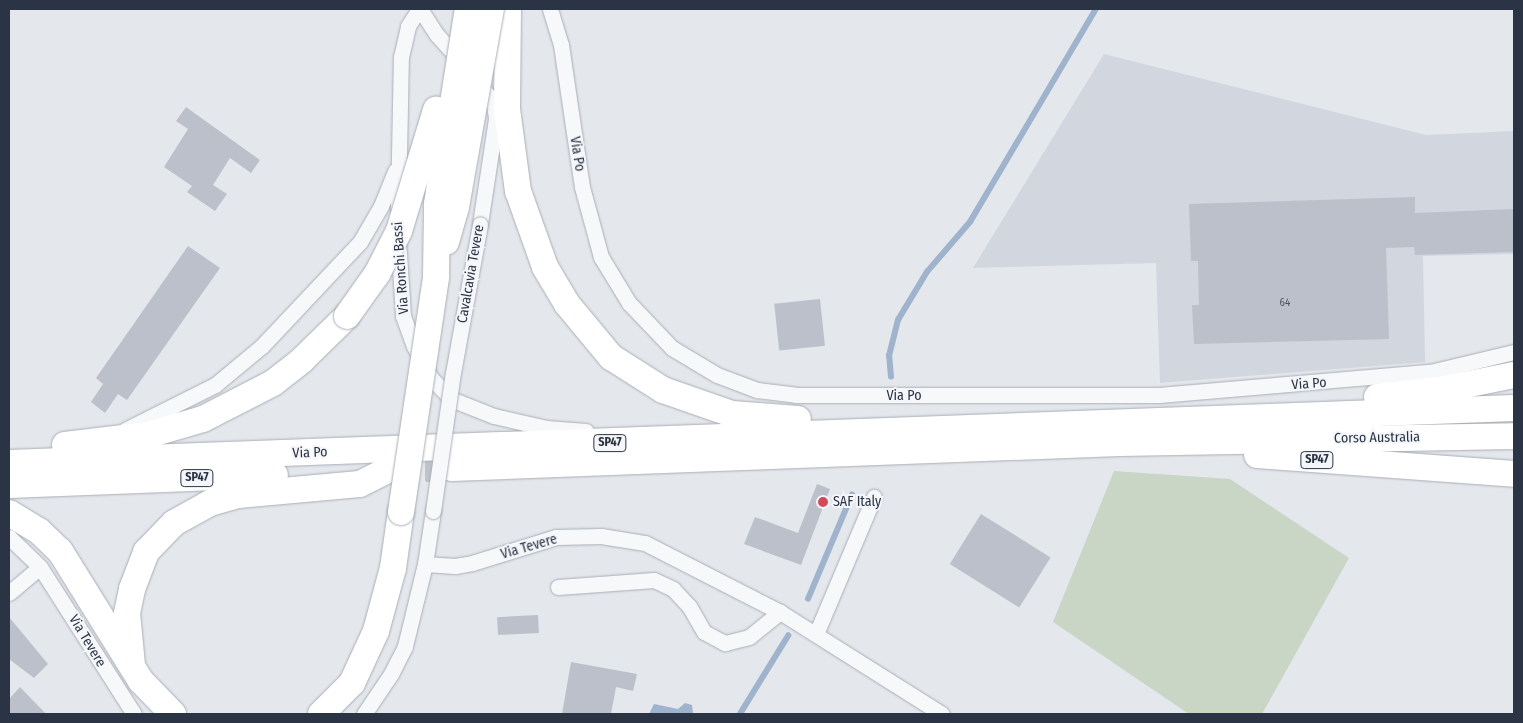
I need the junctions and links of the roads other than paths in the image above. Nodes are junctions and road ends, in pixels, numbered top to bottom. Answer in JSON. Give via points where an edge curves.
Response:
{"nodes":[{"id":1,"x":419,"y":9,"type":"edge"},
{"id":2,"x":457,"y":9,"type":"edge"},
{"id":3,"x":468,"y":9,"type":"edge"},
{"id":4,"x":491,"y":9,"type":"edge"},
{"id":5,"x":508,"y":9,"type":"edge"},
{"id":6,"x":550,"y":9,"type":"edge"},
{"id":7,"x":400,"y":160,"type":"junction"},
{"id":8,"x":436,"y":274,"type":"junction"},
{"id":9,"x":1514,"y":352,"type":"edge"},
{"id":10,"x":1514,"y":375,"type":"edge"},
{"id":11,"x":1514,"y":408,"type":"edge"},
{"id":12,"x":1210,"y":418,"type":"junction"},
{"id":13,"x":1004,"y":427,"type":"junction"},
{"id":14,"x":1514,"y":436,"type":"edge"},
{"id":15,"x":102,"y":441,"type":"junction"},
{"id":16,"x":649,"y":441,"type":"junction"},
{"id":17,"x":1120,"y":443,"type":"junction"},
{"id":18,"x":9,"y":451,"type":"edge"},
{"id":19,"x":9,"y":463,"type":"edge"},
{"id":20,"x":451,"y":468,"type":"tunnel mouth"},
{"id":21,"x":1514,"y":474,"type":"edge"},
{"id":22,"x":9,"y":485,"type":"edge"},
{"id":23,"x":874,"y":497,"type":"dead end"},
{"id":24,"x":9,"y":513,"type":"edge"},
{"id":25,"x":9,"y":537,"type":"edge"},
{"id":26,"x":425,"y":564,"type":"junction"},
{"id":27,"x":40,"y":567,"type":"junction"},
{"id":28,"x":558,"y":587,"type":"dead end"},
{"id":29,"x":9,"y":592,"type":"edge"},
{"id":30,"x":780,"y":612,"type":"junction"},
{"id":31,"x":816,"y":634,"type":"junction"},
{"id":32,"x":132,"y":664,"type":"junction"},
{"id":33,"x":134,"y":714,"type":"edge"},
{"id":34,"x":173,"y":714,"type":"edge"},
{"id":35,"x":321,"y":714,"type":"edge"},
{"id":36,"x":364,"y":714,"type":"edge"},
{"id":37,"x":942,"y":714,"type":"edge"}],
"edges":[{"from":1,"to":7,"type":"street","name":"Via Ronchi Bassi","via":[[408,26],[401,57]]},
{"from":1,"to":26,"type":"street","name":"Cavalcavia Tevere","bridge":true,"via":[[494,104],[495,135],[453,373]]},
{"from":2,"to":15,"type":"highway","bridge":true,"via":[[434,123],[406,213],[387,257],[347,316],[302,360],[241,402],[179,427]]},
{"from":3,"to":8,"type":"highway","bridge":true,"via":[[437,204]]},
{"from":4,"to":8,"type":"highway","bridge":true,"via":[[456,207]]},
{"from":5,"to":13,"type":"highway","via":[[508,132],[518,191],[545,267],[586,330],[611,357],[662,390],[710,409],[759,418]]},
{"from":6,"to":9,"type":"street","name":"Via Po","via":[[561,46],[582,187],[601,258],[629,303],[672,348],[717,375],[757,390],[816,396],[1159,395],[1430,372]]},
{"from":7,"to":15,"type":"street","name":"Via Ronchi Bassi","via":[[381,206],[360,242],[262,346],[215,385]]},
{"from":7,"to":16,"type":"street","name":"Via Ronchi Bassi","via":[[397,224],[403,316],[431,378],[452,399],[494,416],[546,428],[593,431]]},
{"from":8,"to":35,"type":"highway","bridge":true,"via":[[393,568],[376,630],[352,683]]},
{"from":10,"to":12,"type":"highway","number":"SP47","via":[[1445,389]]},
{"from":11,"to":12,"type":"highway","name":"Corso Australia","number":"SP47"},
{"from":12,"to":13,"type":"highway","name":"Via Po","number":"SP47"},
{"from":13,"to":16,"type":"highway","name":"Via Po","number":"SP47"},
{"from":14,"to":17,"type":"highway","name":"Corso Australia","number":"SP47"},
{"from":15,"to":18,"type":"highway"},
{"from":16,"to":19,"type":"highway","name":"Via Po","number":"SP47"},
{"from":17,"to":20,"type":"highway","number":"SP47"},
{"from":17,"to":21,"type":"highway","number":"SP47"},
{"from":22,"to":32,"type":"highway","name":"Via Po","number":"SP47","via":[[386,471],[360,484],[238,496],[210,503],[174,523],[146,552],[132,589],[127,620]]},
{"from":23,"to":31,"type":"street"},
{"from":24,"to":32,"type":"highway","via":[[39,531],[60,551]]},
{"from":25,"to":27,"type":"street","name":"Via Tevere"},
{"from":26,"to":30,"type":"street","name":"Via Tevere","via":[[454,566],[556,537],[601,536],[645,543]]},
{"from":26,"to":36,"type":"street","via":[[405,646],[379,694]]},
{"from":27,"to":29,"type":"street"},
{"from":27,"to":33,"type":"street","name":"Via Tevere"},
{"from":28,"to":30,"type":"street","via":[[654,580],[674,589],[690,606],[704,632],[725,643],[749,637]]},
{"from":30,"to":31,"type":"street","name":"Via Tevere"},
{"from":31,"to":37,"type":"street","name":"Via Tevere"},
{"from":32,"to":34,"type":"highway","via":[[147,688]]}]}
